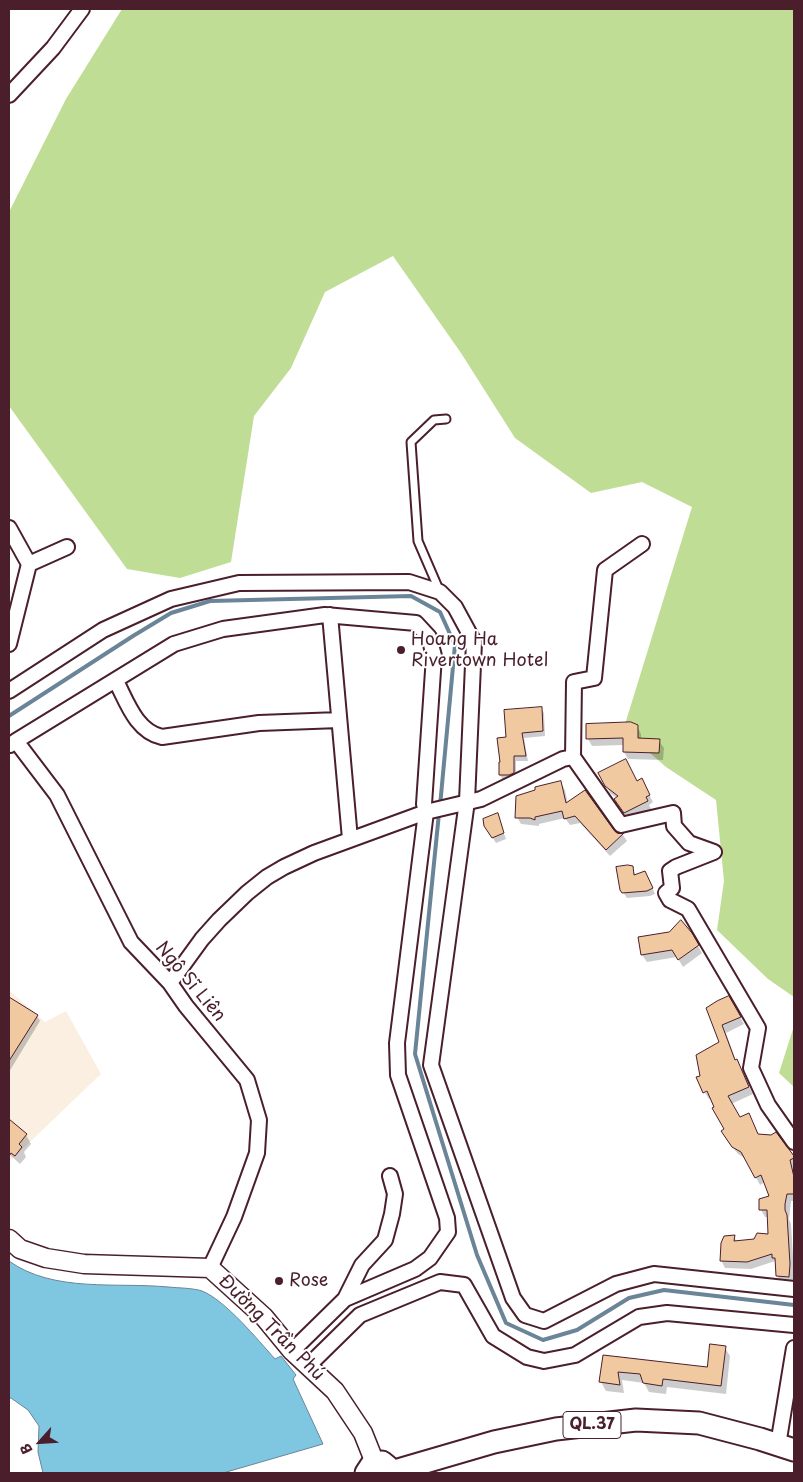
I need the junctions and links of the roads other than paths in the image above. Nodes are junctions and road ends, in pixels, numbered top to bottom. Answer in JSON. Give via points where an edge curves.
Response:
{"nodes":[{"id":1,"x":82,"y":9,"type":"edge"},
{"id":2,"x":9,"y":95,"type":"edge"},
{"id":3,"x":446,"y":419,"type":"dead end"},
{"id":4,"x":9,"y":528,"type":"edge"},
{"id":5,"x":642,"y":544,"type":"dead end"},
{"id":6,"x":68,"y":547,"type":"dead end"},
{"id":7,"x":29,"y":564,"type":"junction"},
{"id":8,"x":440,"y":592,"type":"junction"},
{"id":9,"x":330,"y":616,"type":"junction"},
{"id":10,"x":9,"y":644,"type":"edge"},
{"id":11,"x":116,"y":681,"type":"junction"},
{"id":12,"x":9,"y":691,"type":"edge"},
{"id":13,"x":339,"y":720,"type":"junction"},
{"id":14,"x":12,"y":744,"type":"edge"},
{"id":15,"x":573,"y":758,"type":"junction"},
{"id":16,"x":463,"y":802,"type":"junction"},
{"id":17,"x":428,"y":812,"type":"junction"},
{"id":18,"x":350,"y":839,"type":"junction"},
{"id":19,"x":170,"y":983,"type":"junction"},
{"id":20,"x":794,"y":1142,"type":"edge"},
{"id":21,"x":390,"y":1176,"type":"dead end"},
{"id":22,"x":9,"y":1239,"type":"edge"},
{"id":23,"x":210,"y":1268,"type":"junction"},
{"id":24,"x":794,"y":1289,"type":"edge"},
{"id":25,"x":345,"y":1299,"type":"junction"},
{"id":26,"x":794,"y":1325,"type":"edge"},
{"id":27,"x":794,"y":1348,"type":"edge"},
{"id":28,"x":292,"y":1351,"type":"junction"},
{"id":29,"x":308,"y":1366,"type":"junction"},
{"id":30,"x":786,"y":1447,"type":"edge"},
{"id":31,"x":381,"y":1470,"type":"edge"}],
"edges":[{"from":1,"to":2,"type":"street","via":[[53,48]]},
{"from":3,"to":8,"type":"lane","via":[[434,420],[411,442],[418,541]]},
{"from":4,"to":7,"type":"street"},
{"from":5,"to":15,"type":"street","via":[[605,570],[594,678],[574,682]]},
{"from":6,"to":7,"type":"street"},
{"from":7,"to":10,"type":"street"},
{"from":8,"to":12,"type":"street","via":[[409,582],[239,583],[171,599],[103,630]]},
{"from":8,"to":16,"type":"street","via":[[455,608],[474,642]]},
{"from":9,"to":11,"type":"street","via":[[223,629],[174,644]]},
{"from":9,"to":13,"type":"street"},
{"from":9,"to":17,"type":"street","via":[[416,623],[429,637],[434,656],[424,804]]},
{"from":11,"to":13,"type":"street","via":[[142,726],[152,735],[162,737],[259,723]]},
{"from":11,"to":14,"type":"street"},
{"from":13,"to":18,"type":"street"},
{"from":14,"to":19,"type":"street","name":"Ngô Sĩ Liên","via":[[57,795],[131,942]]},
{"from":15,"to":16,"type":"street","via":[[563,759],[481,799]]},
{"from":15,"to":20,"type":"street","via":[[621,825],[674,813],[674,826],[688,842],[714,852],[670,871],[672,888],[666,893],[670,900],[688,909],[758,1028],[751,1068],[768,1104]]},
{"from":16,"to":17,"type":"street"},
{"from":16,"to":24,"type":"street","via":[[431,1065],[513,1298],[525,1314],[544,1321],[616,1284],[654,1274]]},
{"from":17,"to":18,"type":"street"},
{"from":17,"to":25,"type":"street","via":[[397,1043],[398,1075],[448,1218],[448,1232],[430,1258],[416,1269]]},
{"from":18,"to":19,"type":"street","via":[[284,867],[247,893],[202,939]]},
{"from":19,"to":23,"type":"street","name":"Ngô Sĩ Liên","via":[[246,1080],[259,1120],[257,1153],[234,1217]]},
{"from":21,"to":25,"type":"street","via":[[395,1194],[386,1240],[362,1265]]},
{"from":22,"to":23,"type":"street","name":"Đường Trần Phú","via":[[20,1249],[46,1258],[84,1264]]},
{"from":23,"to":28,"type":"street","name":"Đường Trần Phú","via":[[264,1317]]},
{"from":25,"to":28,"type":"street"},
{"from":26,"to":29,"type":"street","via":[[667,1313],[639,1317],[575,1355],[544,1361],[527,1357],[493,1336],[464,1285],[440,1282],[360,1315]]},
{"from":27,"to":30,"type":"street"},
{"from":28,"to":29,"type":"street","name":"Đường Trần Phú"},
{"from":29,"to":31,"type":"street","name":"Đường Trần Phú","via":[[339,1398],[363,1433]]},
{"from":30,"to":31,"type":"main road","number":"QL.37","via":[[699,1423],[636,1420],[556,1429]]}]}
